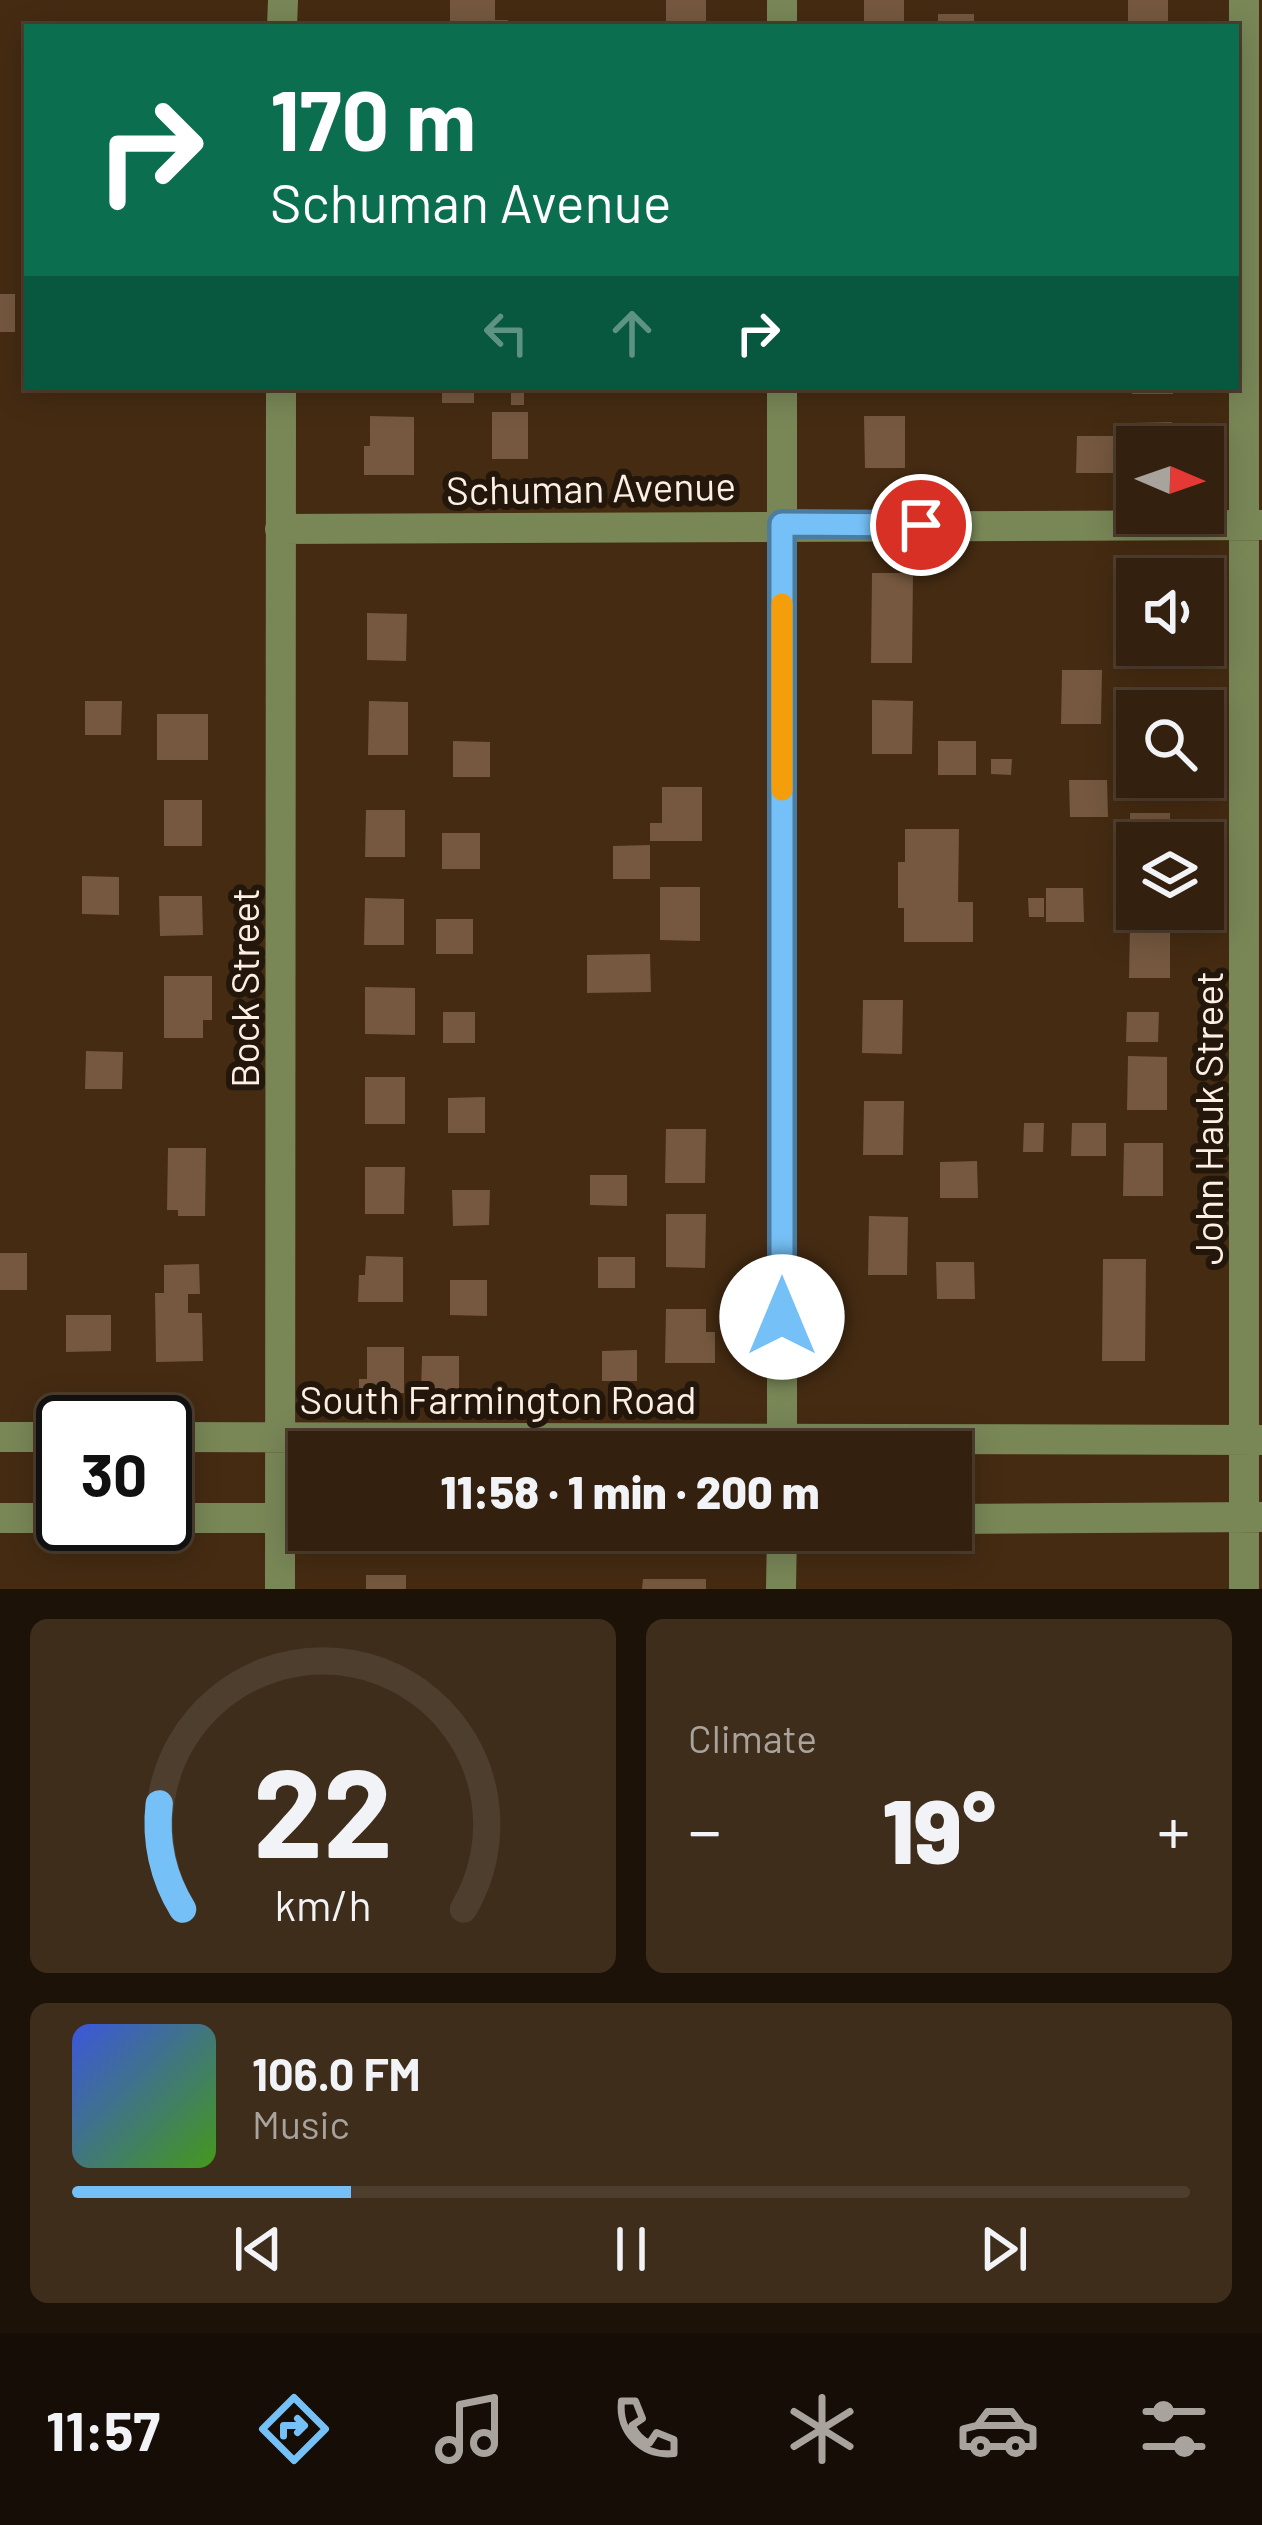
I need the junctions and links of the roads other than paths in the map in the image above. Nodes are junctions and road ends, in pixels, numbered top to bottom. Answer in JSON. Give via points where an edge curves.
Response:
{"nodes":[{"id":1,"x":1244,"y":0,"type":"edge"},
{"id":2,"x":281,"y":390,"type":"edge"},
{"id":3,"x":782,"y":390,"type":"edge"},
{"id":4,"x":782,"y":524,"type":"junction"},
{"id":5,"x":1254,"y":525,"type":"edge"},
{"id":6,"x":280,"y":529,"type":"junction"},
{"id":7,"x":782,"y":1431,"type":"edge"},
{"id":8,"x":36,"y":1437,"type":"edge"},
{"id":9,"x":192,"y":1437,"type":"edge"},
{"id":10,"x":281,"y":1437,"type":"junction"},
{"id":11,"x":288,"y":1437,"type":"edge"},
{"id":12,"x":0,"y":1438,"type":"edge"},
{"id":13,"x":1254,"y":1440,"type":"edge"},
{"id":14,"x":972,"y":1443,"type":"edge"},
{"id":15,"x":288,"y":1478,"type":"edge"},
{"id":16,"x":1254,"y":1517,"type":"edge"},
{"id":17,"x":0,"y":1518,"type":"edge"},
{"id":18,"x":36,"y":1518,"type":"edge"},
{"id":19,"x":192,"y":1518,"type":"edge"},
{"id":20,"x":288,"y":1518,"type":"edge"},
{"id":21,"x":972,"y":1519,"type":"edge"},
{"id":22,"x":288,"y":1551,"type":"edge"},
{"id":23,"x":782,"y":1551,"type":"edge"},
{"id":24,"x":280,"y":1589,"type":"edge"},
{"id":25,"x":781,"y":1589,"type":"edge"},
{"id":26,"x":1244,"y":1589,"type":"edge"}],
"edges":[{"from":1,"to":5,"type":"street","name":"John Hauk Street"},
{"from":2,"to":6,"type":"street","name":"Bock Street"},
{"from":3,"to":4,"type":"street"},
{"from":4,"to":5,"type":"street","name":"Schuman Avenue"},
{"from":4,"to":6,"type":"street","name":"Schuman Avenue"},
{"from":4,"to":7,"type":"street"},
{"from":5,"to":13,"type":"street","name":"John Hauk Street"},
{"from":6,"to":10,"type":"street","name":"Bock Street"},
{"from":8,"to":12,"type":"street"},
{"from":9,"to":10,"type":"street","name":"South Farmington Road"},
{"from":10,"to":11,"type":"street","name":"South Farmington Road"},
{"from":10,"to":15,"type":"street","name":"Bock Street"},
{"from":13,"to":14,"type":"street","name":"South Farmington Road"},
{"from":13,"to":16,"type":"street","name":"John Hauk Street"},
{"from":16,"to":21,"type":"street"},
{"from":16,"to":26,"type":"street","name":"John Hauk Street"},
{"from":17,"to":18,"type":"street"},
{"from":19,"to":20,"type":"street"},
{"from":22,"to":24,"type":"street","name":"Bock Street"},
{"from":23,"to":25,"type":"street"}]}
